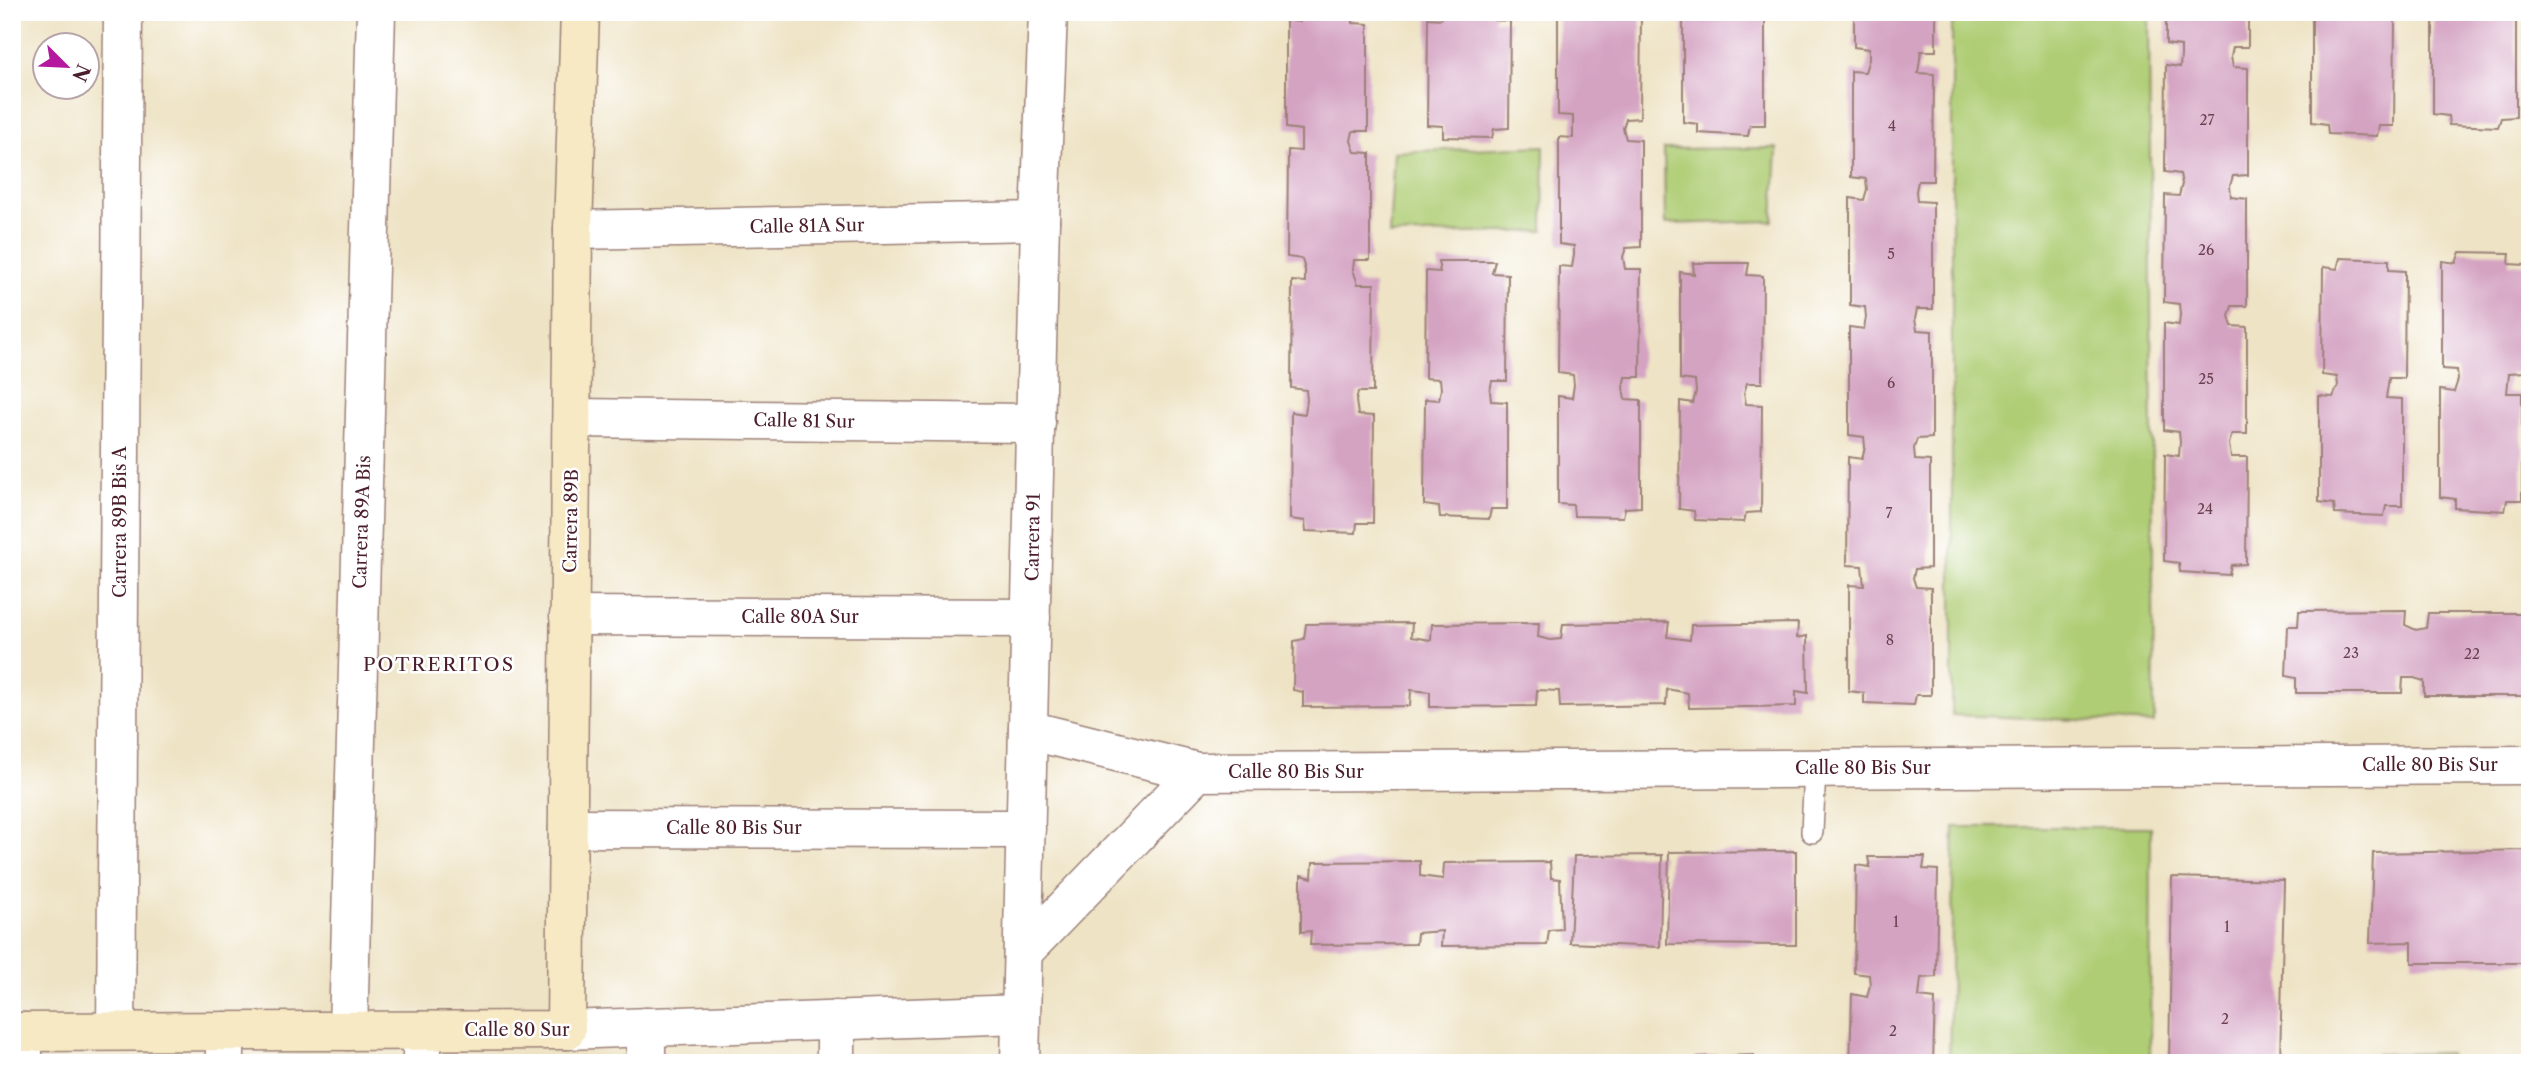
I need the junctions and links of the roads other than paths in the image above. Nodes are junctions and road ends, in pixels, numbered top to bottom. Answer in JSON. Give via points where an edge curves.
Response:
{"nodes":[{"id":1,"x":123,"y":12,"type":"edge"},
{"id":2,"x":376,"y":12,"type":"edge"},
{"id":3,"x":580,"y":12,"type":"edge"},
{"id":4,"x":1048,"y":12,"type":"edge"},
{"id":5,"x":1040,"y":221,"type":"junction"},
{"id":6,"x":573,"y":230,"type":"junction"},
{"id":7,"x":572,"y":418,"type":"junction"},
{"id":8,"x":1036,"y":423,"type":"junction"},
{"id":9,"x":569,"y":616,"type":"junction"},
{"id":10,"x":1031,"y":618,"type":"junction"},
{"id":11,"x":1028,"y":730,"type":"junction"},
{"id":12,"x":2530,"y":765,"type":"edge"},
{"id":13,"x":1815,"y":769,"type":"junction"},
{"id":14,"x":1197,"y":772,"type":"junction"},
{"id":15,"x":568,"y":828,"type":"junction"},
{"id":16,"x":1026,"y":829,"type":"junction"},
{"id":17,"x":1812,"y":832,"type":"dead end"},
{"id":18,"x":1023,"y":952,"type":"junction"},
{"id":19,"x":1021,"y":1014,"type":"junction"},
{"id":20,"x":836,"y":1020,"type":"junction"},
{"id":21,"x":566,"y":1030,"type":"junction"},
{"id":22,"x":116,"y":1031,"type":"junction"},
{"id":23,"x":348,"y":1031,"type":"junction"},
{"id":24,"x":19,"y":1042,"type":"edge"},
{"id":25,"x":646,"y":1045,"type":"edge"},
{"id":26,"x":225,"y":1047,"type":"edge"},
{"id":27,"x":422,"y":1047,"type":"edge"},
{"id":28,"x":836,"y":1063,"type":"edge"},
{"id":29,"x":1020,"y":1063,"type":"edge"}],
"edges":[{"from":1,"to":22,"type":"street","name":"Carrera 89B Bis A"},
{"from":2,"to":23,"type":"street","name":"Carrera 89A Bis"},
{"from":3,"to":6,"type":"street","name":"Carrera 89B"},
{"from":4,"to":5,"type":"street","name":"Carrera 91"},
{"from":5,"to":6,"type":"street","name":"Calle 81A Sur"},
{"from":5,"to":8,"type":"street","name":"Carrera 91"},
{"from":6,"to":7,"type":"street","name":"Carrera 89B"},
{"from":7,"to":8,"type":"street","name":"Calle 81 Sur"},
{"from":7,"to":9,"type":"street","name":"Carrera 89B"},
{"from":8,"to":10,"type":"street","name":"Carrera 91"},
{"from":9,"to":10,"type":"street","name":"Calle 80A Sur"},
{"from":9,"to":15,"type":"street","name":"Carrera 89B"},
{"from":10,"to":11,"type":"street","name":"Carrera 91"},
{"from":11,"to":14,"type":"street","name":"Calle 80 Bis Sur"},
{"from":11,"to":16,"type":"street","name":"Carrera 91"},
{"from":12,"to":13,"type":"street","name":"Calle 80 Bis Sur"},
{"from":13,"to":14,"type":"street","name":"Calle 80 Bis Sur"},
{"from":13,"to":17,"type":"lane"},
{"from":14,"to":18,"type":"street"},
{"from":15,"to":16,"type":"street","name":"Calle 80 Bis Sur"},
{"from":15,"to":21,"type":"street","name":"Carrera 89B"},
{"from":16,"to":18,"type":"street","name":"Carrera 91"},
{"from":18,"to":19,"type":"street","name":"Carrera 91"},
{"from":19,"to":20,"type":"street","name":"Calle 80 Sur"},
{"from":19,"to":29,"type":"street","name":"Carrera 91"},
{"from":20,"to":25,"type":"street","name":"Calle 80 Sur"},
{"from":20,"to":28,"type":"street"},
{"from":21,"to":25,"type":"street","name":"Calle 80 Sur"},
{"from":21,"to":27,"type":"street","name":"Calle 80 Sur"},
{"from":22,"to":24,"type":"street","name":"Calle 80 Sur"},
{"from":22,"to":26,"type":"street","name":"Calle 80 Sur"},
{"from":23,"to":26,"type":"street","name":"Calle 80 Sur"},
{"from":23,"to":27,"type":"street","name":"Calle 80 Sur"}]}
